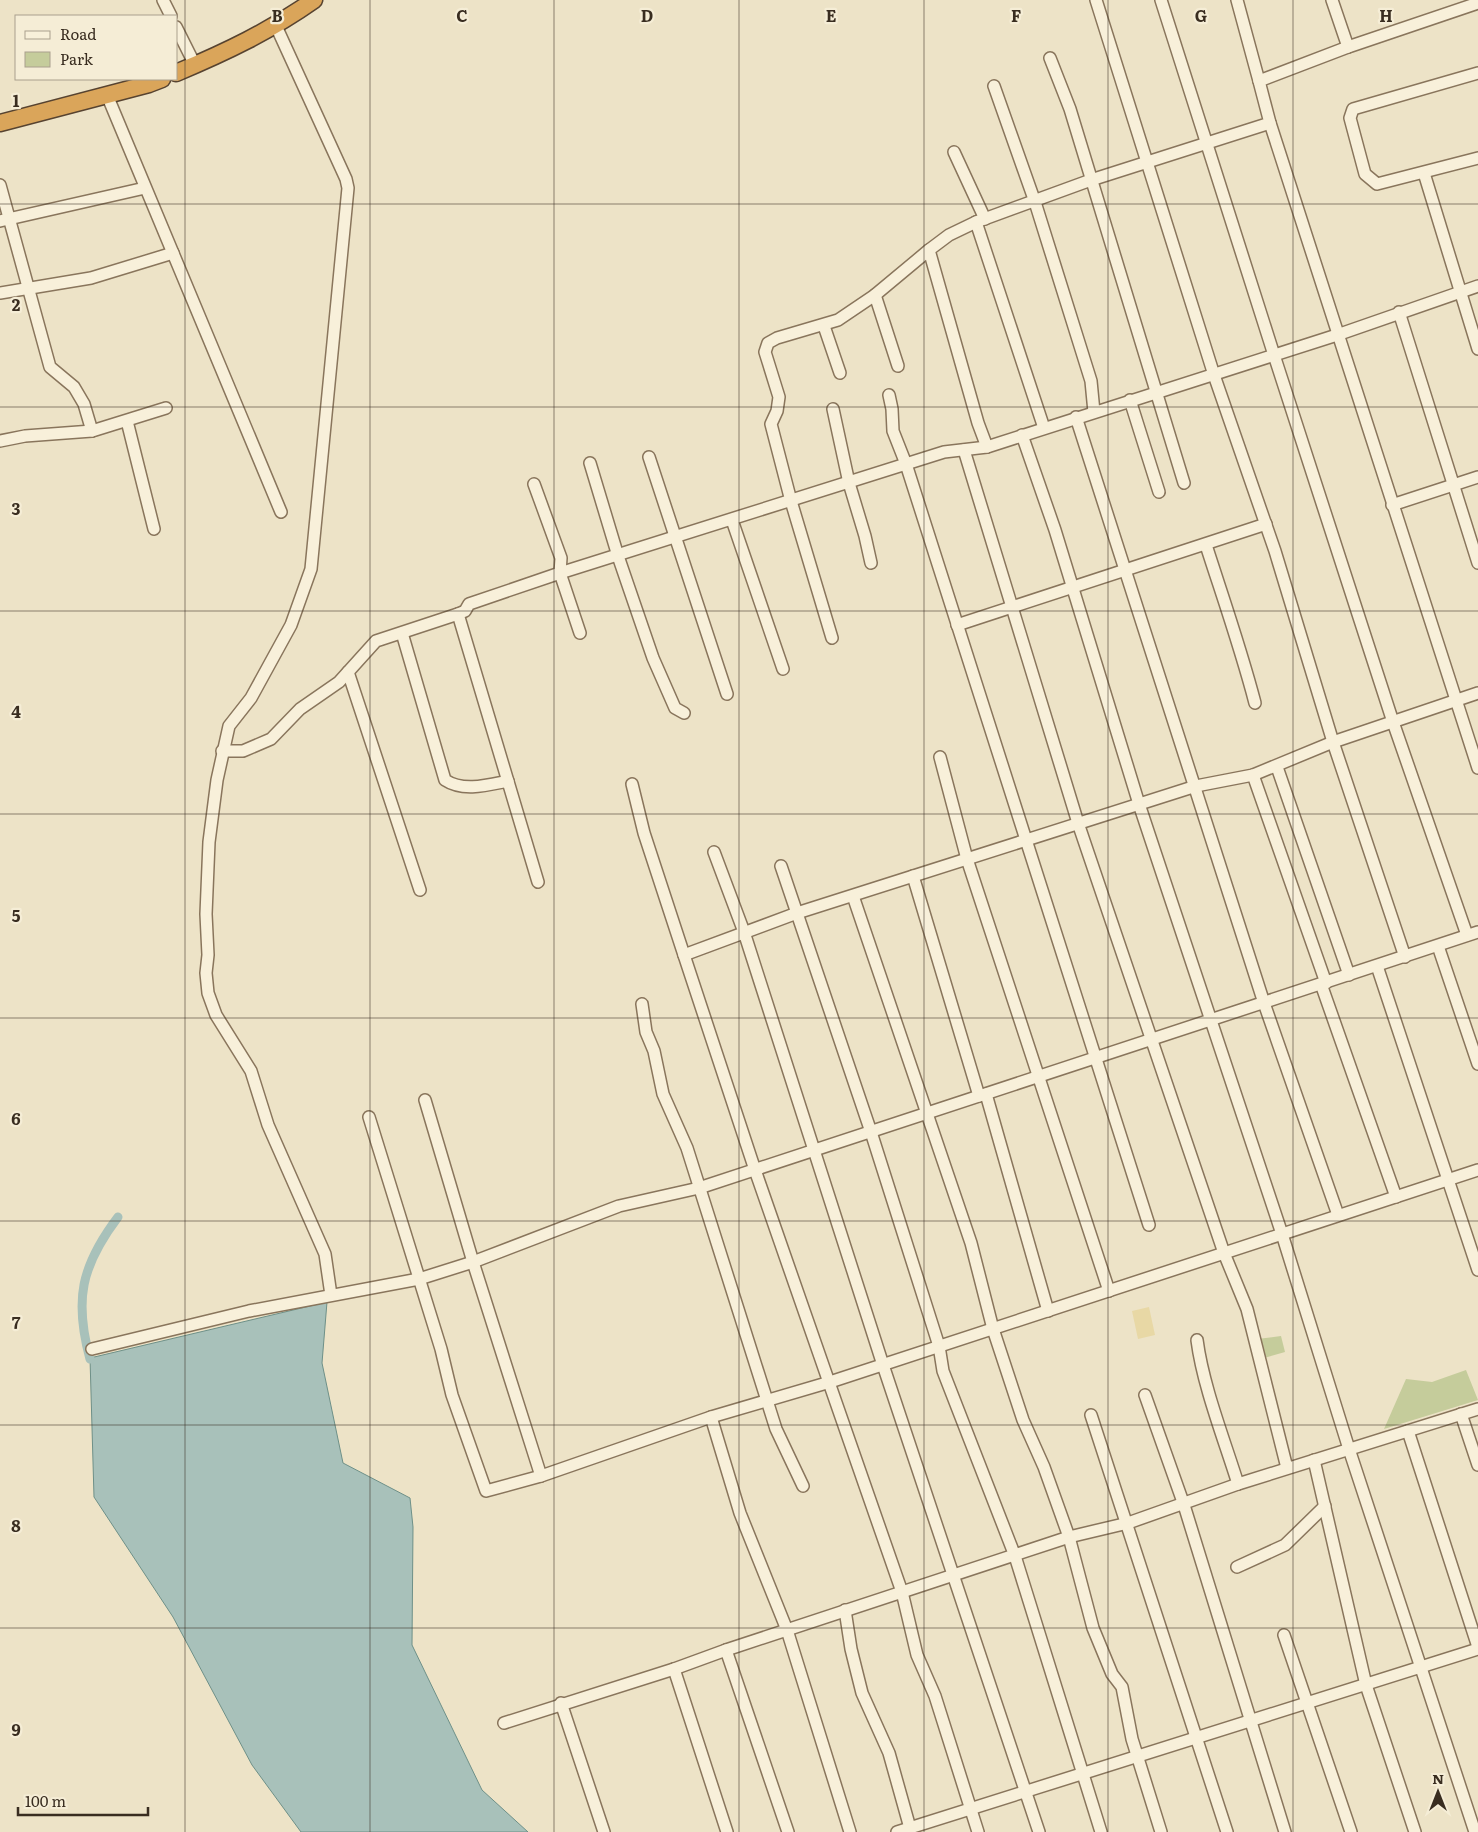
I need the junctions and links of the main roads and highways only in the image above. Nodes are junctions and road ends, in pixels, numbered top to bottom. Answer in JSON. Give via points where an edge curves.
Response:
{"nodes":[{"id":1,"x":314,"y":0,"type":"edge"},
{"id":2,"x":178,"y":72,"type":"edge"},
{"id":3,"x":158,"y":80,"type":"edge"},
{"id":4,"x":0,"y":123,"type":"edge"}],
"edges":[{"from":1,"to":2,"type":"highway","via":[[276,26]]},
{"from":3,"to":4,"type":"highway"}]}
